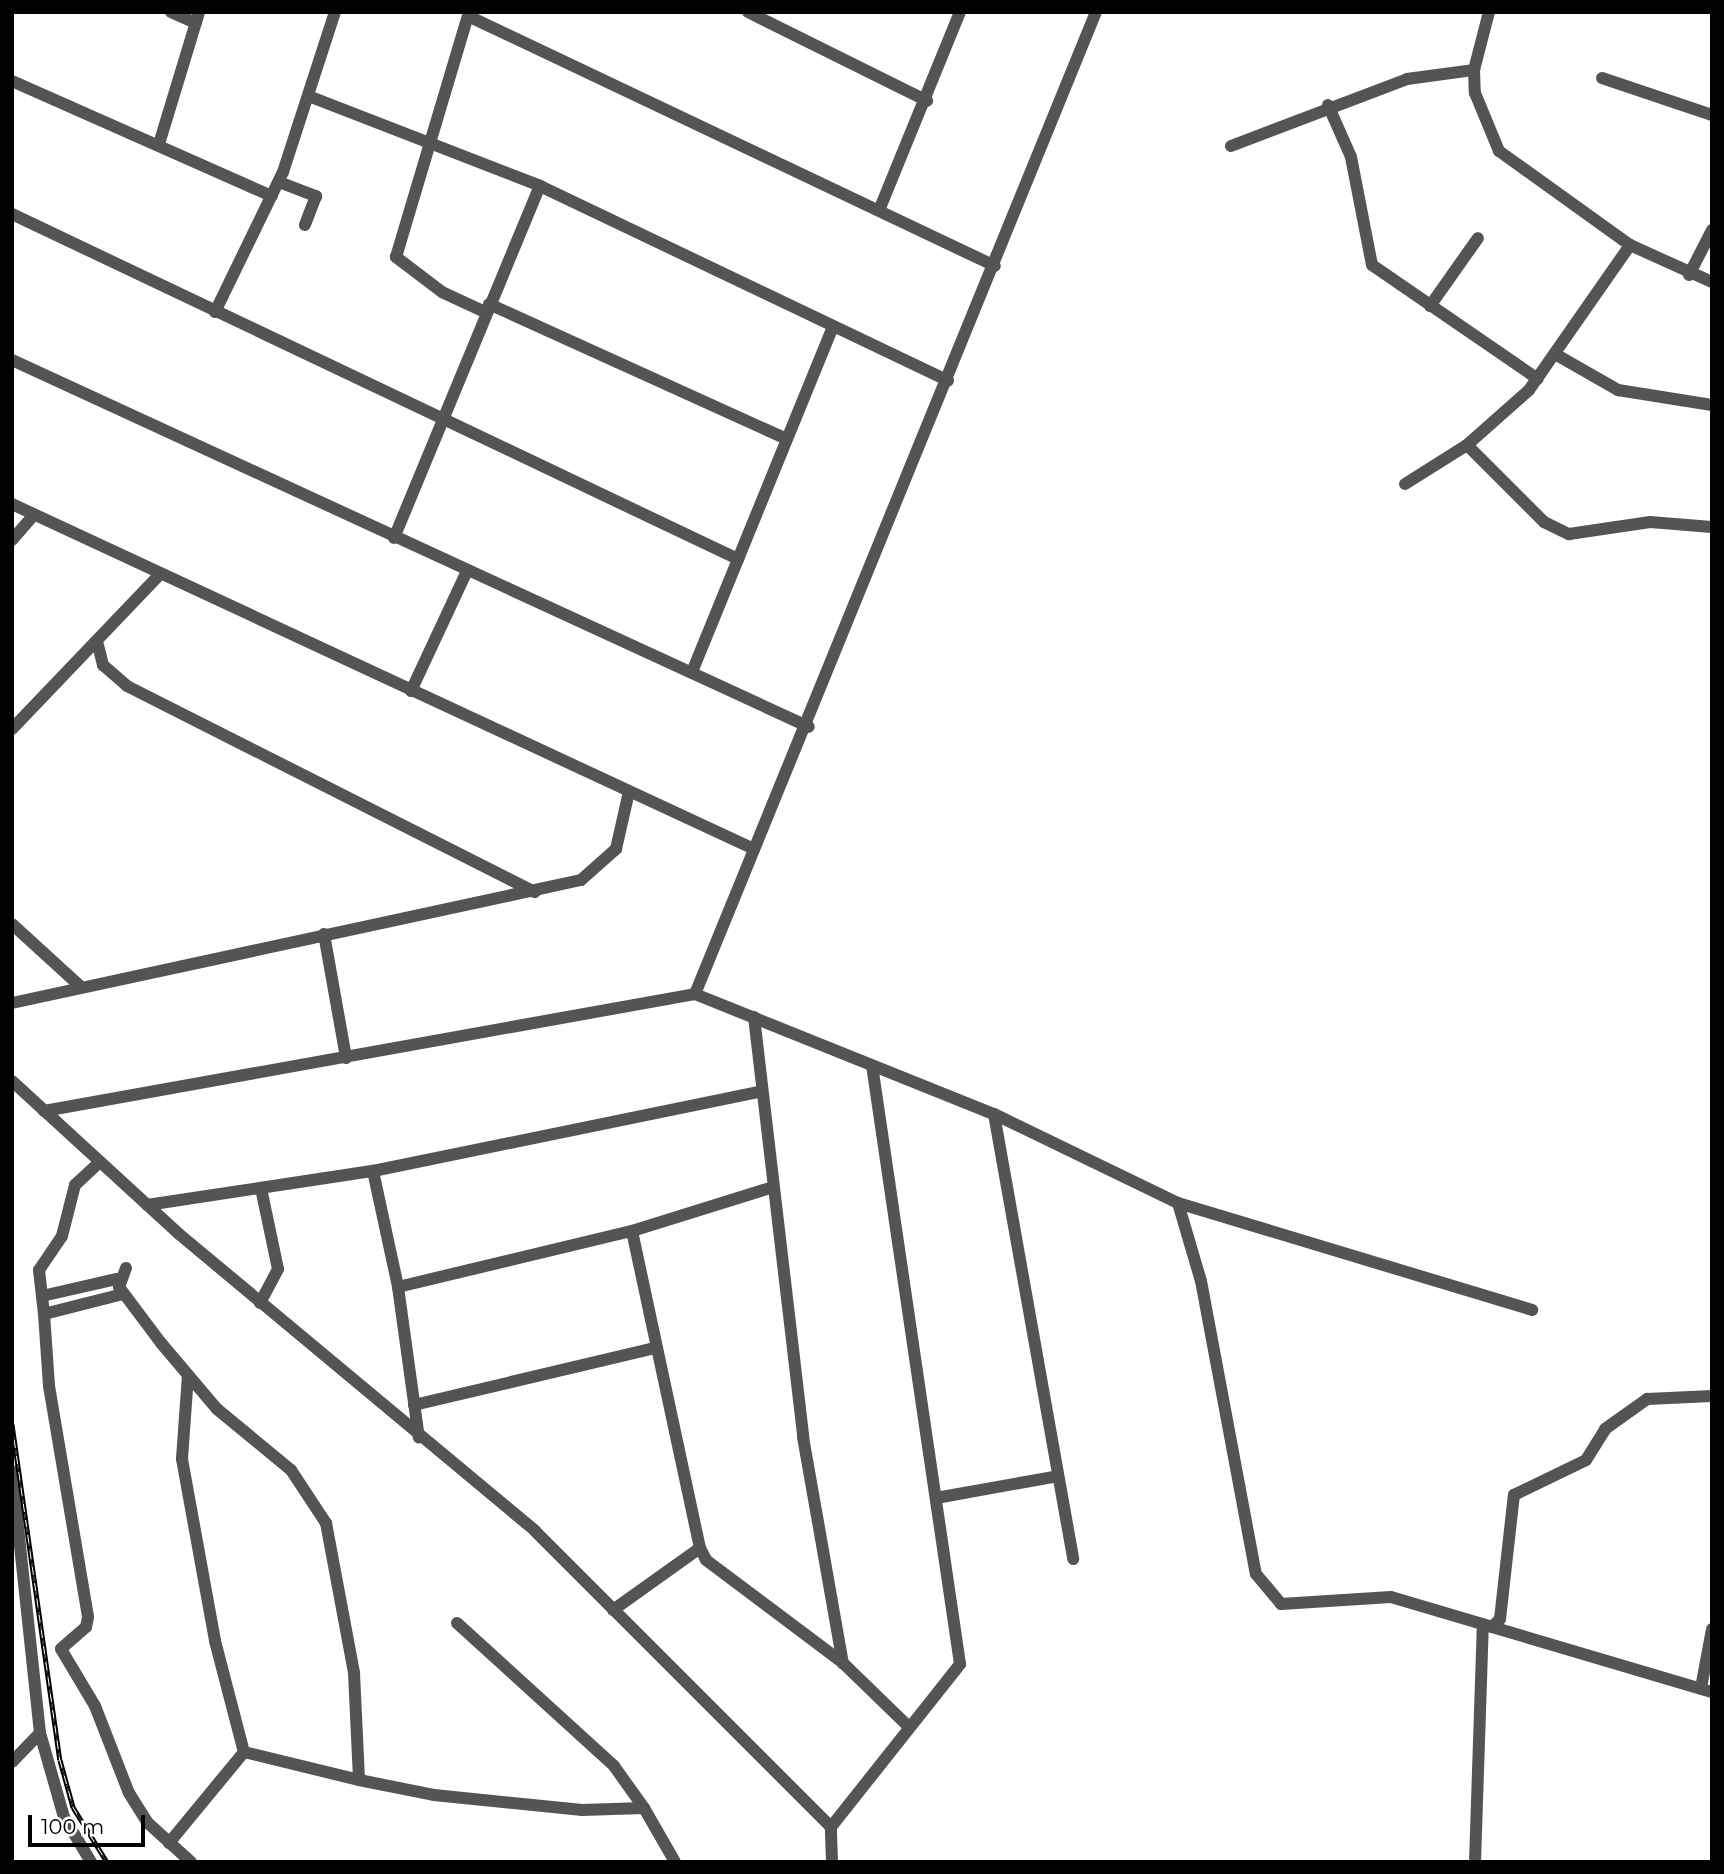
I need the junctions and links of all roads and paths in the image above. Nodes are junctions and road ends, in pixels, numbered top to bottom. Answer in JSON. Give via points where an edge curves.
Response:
{"nodes":[{"id":1,"x":171,"y":12,"type":"edge"},
{"id":2,"x":335,"y":12,"type":"edge"},
{"id":3,"x":748,"y":12,"type":"edge"},
{"id":4,"x":960,"y":12,"type":"edge"},
{"id":5,"x":1096,"y":12,"type":"edge"},
{"id":6,"x":1489,"y":12,"type":"edge"},
{"id":7,"x":469,"y":14,"type":"edge"},
{"id":8,"x":198,"y":18,"type":"edge"},
{"id":9,"x":1474,"y":70,"type":"junction"},
{"id":10,"x":1602,"y":78,"type":"dead end"},
{"id":11,"x":12,"y":81,"type":"edge"},
{"id":12,"x":311,"y":97,"type":"junction"},
{"id":13,"x":928,"y":101,"type":"junction"},
{"id":14,"x":1328,"y":105,"type":"junction"},
{"id":15,"x":1712,"y":116,"type":"edge"},
{"id":16,"x":433,"y":142,"type":"junction"},
{"id":17,"x":159,"y":144,"type":"junction"},
{"id":18,"x":1231,"y":146,"type":"dead end"},
{"id":19,"x":279,"y":182,"type":"junction"},
{"id":20,"x":540,"y":186,"type":"junction"},
{"id":21,"x":272,"y":196,"type":"junction"},
{"id":22,"x":880,"y":208,"type":"junction"},
{"id":23,"x":12,"y":214,"type":"edge"},
{"id":24,"x":305,"y":225,"type":"dead end"},
{"id":25,"x":1712,"y":230,"type":"edge"},
{"id":26,"x":1478,"y":238,"type":"dead end"},
{"id":27,"x":1630,"y":245,"type":"junction"},
{"id":28,"x":995,"y":266,"type":"junction"},
{"id":29,"x":1689,"y":275,"type":"junction"},
{"id":30,"x":1712,"y":282,"type":"edge"},
{"id":31,"x":1430,"y":306,"type":"junction"},
{"id":32,"x":487,"y":308,"type":"junction"},
{"id":33,"x":215,"y":312,"type":"junction"},
{"id":34,"x":833,"y":327,"type":"junction"},
{"id":35,"x":1555,"y":354,"type":"junction"},
{"id":36,"x":12,"y":360,"type":"edge"},
{"id":37,"x":1538,"y":379,"type":"junction"},
{"id":38,"x":948,"y":381,"type":"junction"},
{"id":39,"x":1712,"y":405,"type":"edge"},
{"id":40,"x":442,"y":419,"type":"junction"},
{"id":41,"x":787,"y":439,"type":"junction"},
{"id":42,"x":1467,"y":445,"type":"junction"},
{"id":43,"x":1405,"y":484,"type":"dead end"},
{"id":44,"x":12,"y":504,"type":"edge"},
{"id":45,"x":34,"y":515,"type":"junction"},
{"id":46,"x":1712,"y":527,"type":"edge"},
{"id":47,"x":394,"y":538,"type":"junction"},
{"id":48,"x":12,"y":540,"type":"edge"},
{"id":49,"x":738,"y":559,"type":"junction"},
{"id":50,"x":466,"y":573,"type":"junction"},
{"id":51,"x":160,"y":574,"type":"junction"},
{"id":52,"x":98,"y":645,"type":"junction"},
{"id":53,"x":692,"y":672,"type":"junction"},
{"id":54,"x":411,"y":691,"type":"junction"},
{"id":55,"x":808,"y":727,"type":"junction"},
{"id":56,"x":12,"y":729,"type":"edge"},
{"id":57,"x":629,"y":792,"type":"junction"},
{"id":58,"x":754,"y":849,"type":"junction"},
{"id":59,"x":535,"y":892,"type":"junction"},
{"id":60,"x":12,"y":924,"type":"edge"},
{"id":61,"x":324,"y":934,"type":"junction"},
{"id":62,"x":80,"y":986,"type":"junction"},
{"id":63,"x":695,"y":994,"type":"junction"},
{"id":64,"x":12,"y":1003,"type":"edge"},
{"id":65,"x":754,"y":1017,"type":"junction"},
{"id":66,"x":346,"y":1058,"type":"junction"},
{"id":67,"x":872,"y":1065,"type":"junction"},
{"id":68,"x":12,"y":1081,"type":"edge"},
{"id":69,"x":759,"y":1091,"type":"junction"},
{"id":70,"x":44,"y":1111,"type":"junction"},
{"id":71,"x":994,"y":1114,"type":"junction"},
{"id":72,"x":100,"y":1162,"type":"junction"},
{"id":73,"x":373,"y":1171,"type":"junction"},
{"id":74,"x":773,"y":1187,"type":"junction"},
{"id":75,"x":261,"y":1188,"type":"junction"},
{"id":76,"x":1178,"y":1203,"type":"junction"},
{"id":77,"x":147,"y":1205,"type":"junction"},
{"id":78,"x":632,"y":1231,"type":"junction"},
{"id":79,"x":126,"y":1268,"type":"dead end"},
{"id":80,"x":117,"y":1279,"type":"junction"},
{"id":81,"x":398,"y":1287,"type":"junction"},
{"id":82,"x":123,"y":1294,"type":"junction"},
{"id":83,"x":42,"y":1296,"type":"junction"},
{"id":84,"x":260,"y":1303,"type":"junction"},
{"id":85,"x":1532,"y":1310,"type":"dead end"},
{"id":86,"x":44,"y":1314,"type":"junction"},
{"id":87,"x":655,"y":1348,"type":"junction"},
{"id":88,"x":188,"y":1375,"type":"junction"},
{"id":89,"x":1712,"y":1396,"type":"edge"},
{"id":90,"x":414,"y":1405,"type":"junction"},
{"id":91,"x":419,"y":1438,"type":"junction"},
{"id":92,"x":12,"y":1471,"type":"edge"},
{"id":93,"x":1058,"y":1476,"type":"junction"},
{"id":94,"x":936,"y":1498,"type":"junction"},
{"id":95,"x":13,"y":1505,"type":"edge"},
{"id":96,"x":699,"y":1548,"type":"junction"},
{"id":97,"x":1073,"y":1559,"type":"dead end"},
{"id":98,"x":17,"y":1609,"type":"edge"},
{"id":99,"x":613,"y":1609,"type":"junction"},
{"id":100,"x":457,"y":1623,"type":"dead end"},
{"id":101,"x":1488,"y":1627,"type":"junction"},
{"id":102,"x":1712,"y":1629,"type":"edge"},
{"id":103,"x":843,"y":1663,"type":"junction"},
{"id":104,"x":1706,"y":1690,"type":"edge"},
{"id":105,"x":907,"y":1725,"type":"junction"},
{"id":106,"x":40,"y":1733,"type":"junction"},
{"id":107,"x":244,"y":1752,"type":"junction"},
{"id":108,"x":15,"y":1761,"type":"edge"},
{"id":109,"x":46,"y":1762,"type":"junction"},
{"id":110,"x":359,"y":1780,"type":"junction"},
{"id":111,"x":644,"y":1808,"type":"junction"},
{"id":112,"x":831,"y":1827,"type":"junction"},
{"id":113,"x":169,"y":1843,"type":"junction"},
{"id":114,"x":80,"y":1856,"type":"edge"},
{"id":115,"x":91,"y":1862,"type":"edge"},
{"id":116,"x":191,"y":1862,"type":"edge"},
{"id":117,"x":676,"y":1862,"type":"edge"},
{"id":118,"x":832,"y":1862,"type":"edge"},
{"id":119,"x":1475,"y":1862,"type":"edge"}],
"edges":[{"from":1,"to":8,"type":"street"},
{"from":2,"to":12,"type":"street"},
{"from":3,"to":13,"type":"street"},
{"from":4,"to":13,"type":"street"},
{"from":5,"to":28,"type":"street"},
{"from":6,"to":9,"type":"street"},
{"from":7,"to":16,"type":"street"},
{"from":7,"to":22,"type":"street"},
{"from":8,"to":17,"type":"street"},
{"from":9,"to":14,"type":"street","via":[[1407,79]]},
{"from":9,"to":27,"type":"street","via":[[1480,115],[1499,151]]},
{"from":10,"to":15,"type":"street"},
{"from":11,"to":17,"type":"street"},
{"from":12,"to":16,"type":"street"},
{"from":12,"to":19,"type":"street"},
{"from":13,"to":22,"type":"street"},
{"from":14,"to":18,"type":"street"},
{"from":14,"to":31,"type":"street","via":[[1351,158],[1366,253],[1381,274]]},
{"from":16,"to":20,"type":"street"},
{"from":16,"to":32,"type":"street","via":[[396,257],[442,292]]},
{"from":17,"to":21,"type":"street"},
{"from":19,"to":21,"type":"street"},
{"from":19,"to":24,"type":"street","via":[[316,196]]},
{"from":20,"to":32,"type":"street"},
{"from":20,"to":34,"type":"street"},
{"from":21,"to":33,"type":"street"},
{"from":22,"to":28,"type":"street"},
{"from":23,"to":33,"type":"street"},
{"from":25,"to":29,"type":"street"},
{"from":26,"to":31,"type":"street"},
{"from":27,"to":29,"type":"street"},
{"from":27,"to":35,"type":"street"},
{"from":28,"to":38,"type":"street"},
{"from":29,"to":30,"type":"street"},
{"from":31,"to":37,"type":"street"},
{"from":32,"to":40,"type":"street"},
{"from":32,"to":41,"type":"street"},
{"from":33,"to":40,"type":"street"},
{"from":34,"to":38,"type":"street"},
{"from":34,"to":41,"type":"street"},
{"from":35,"to":37,"type":"street"},
{"from":35,"to":39,"type":"street","via":[[1618,390]]},
{"from":36,"to":47,"type":"street"},
{"from":37,"to":42,"type":"street"},
{"from":38,"to":55,"type":"street"},
{"from":40,"to":47,"type":"street"},
{"from":40,"to":49,"type":"street"},
{"from":41,"to":49,"type":"street"},
{"from":42,"to":43,"type":"street"},
{"from":42,"to":46,"type":"street","via":[[1544,522],[1569,534],[1650,522]]},
{"from":44,"to":45,"type":"street"},
{"from":45,"to":48,"type":"street"},
{"from":45,"to":51,"type":"street"},
{"from":47,"to":50,"type":"street"},
{"from":49,"to":53,"type":"street"},
{"from":50,"to":53,"type":"street"},
{"from":50,"to":54,"type":"street"},
{"from":51,"to":52,"type":"street"},
{"from":51,"to":54,"type":"street"},
{"from":52,"to":56,"type":"street"},
{"from":52,"to":59,"type":"street","via":[[103,665],[127,686]]},
{"from":53,"to":55,"type":"street"},
{"from":54,"to":57,"type":"street"},
{"from":55,"to":58,"type":"street"},
{"from":57,"to":58,"type":"street"},
{"from":57,"to":59,"type":"street","via":[[617,849],[602,867],[581,880]]},
{"from":58,"to":63,"type":"street"},
{"from":59,"to":61,"type":"street"},
{"from":60,"to":62,"type":"street"},
{"from":61,"to":62,"type":"street"},
{"from":61,"to":66,"type":"street"},
{"from":62,"to":64,"type":"street"},
{"from":63,"to":65,"type":"street"},
{"from":63,"to":66,"type":"street"},
{"from":65,"to":67,"type":"street"},
{"from":65,"to":69,"type":"street"},
{"from":66,"to":70,"type":"street"},
{"from":67,"to":71,"type":"street"},
{"from":67,"to":94,"type":"street"},
{"from":68,"to":70,"type":"street"},
{"from":69,"to":73,"type":"street"},
{"from":69,"to":74,"type":"street"},
{"from":70,"to":72,"type":"street"},
{"from":71,"to":76,"type":"street"},
{"from":71,"to":93,"type":"street"},
{"from":72,"to":77,"type":"street"},
{"from":72,"to":83,"type":"street","via":[[75,1185],[62,1237],[39,1270]]},
{"from":73,"to":75,"type":"street"},
{"from":73,"to":81,"type":"street"},
{"from":74,"to":78,"type":"street"},
{"from":74,"to":103,"type":"street","via":[[803,1437]]},
{"from":75,"to":77,"type":"street"},
{"from":75,"to":84,"type":"street","via":[[278,1269]]},
{"from":76,"to":85,"type":"street"},
{"from":76,"to":101,"type":"street","via":[[1201,1280],[1234,1477],[1256,1574],[1266,1592],[1281,1604],[1391,1597]]},
{"from":77,"to":84,"type":"street"},
{"from":78,"to":81,"type":"street"},
{"from":78,"to":87,"type":"street"},
{"from":79,"to":80,"type":"street"},
{"from":80,"to":82,"type":"street"},
{"from":80,"to":83,"type":"street"},
{"from":81,"to":90,"type":"street"},
{"from":82,"to":86,"type":"street"},
{"from":82,"to":88,"type":"street"},
{"from":83,"to":86,"type":"street"},
{"from":84,"to":91,"type":"street"},
{"from":86,"to":113,"type":"street","via":[[49,1385],[88,1617],[86,1627],[61,1649],[95,1706],[130,1793]]},
{"from":87,"to":90,"type":"street"},
{"from":87,"to":96,"type":"street"},
{"from":88,"to":107,"type":"street","via":[[182,1459],[215,1641]]},
{"from":88,"to":110,"type":"street","via":[[217,1409],[292,1470],[326,1523],[354,1673]]},
{"from":89,"to":101,"type":"street","via":[[1652,1397],[1605,1429],[1586,1460],[1514,1495],[1500,1619]]},
{"from":90,"to":91,"type":"street"},
{"from":91,"to":99,"type":"street","via":[[535,1531]]},
{"from":92,"to":95,"type":"street"},
{"from":93,"to":94,"type":"street"},
{"from":93,"to":97,"type":"street"},
{"from":94,"to":105,"type":"street","via":[[960,1664]]},
{"from":95,"to":98,"type":"street"},
{"from":96,"to":99,"type":"street"},
{"from":96,"to":103,"type":"street","via":[[706,1560]]},
{"from":98,"to":106,"type":"street"},
{"from":99,"to":112,"type":"street"},
{"from":100,"to":111,"type":"street","via":[[614,1766]]},
{"from":101,"to":104,"type":"street"},
{"from":101,"to":119,"type":"street"},
{"from":102,"to":104,"type":"street"},
{"from":103,"to":105,"type":"street"},
{"from":105,"to":112,"type":"street"},
{"from":106,"to":108,"type":"street"},
{"from":106,"to":109,"type":"street"},
{"from":107,"to":110,"type":"street"},
{"from":107,"to":113,"type":"street"},
{"from":108,"to":109,"type":"street"},
{"from":109,"to":114,"type":"street"},
{"from":110,"to":111,"type":"street","via":[[434,1795],[582,1810]]},
{"from":111,"to":117,"type":"street"},
{"from":112,"to":118,"type":"street"},
{"from":113,"to":116,"type":"street"},
{"from":114,"to":115,"type":"street"}]}
